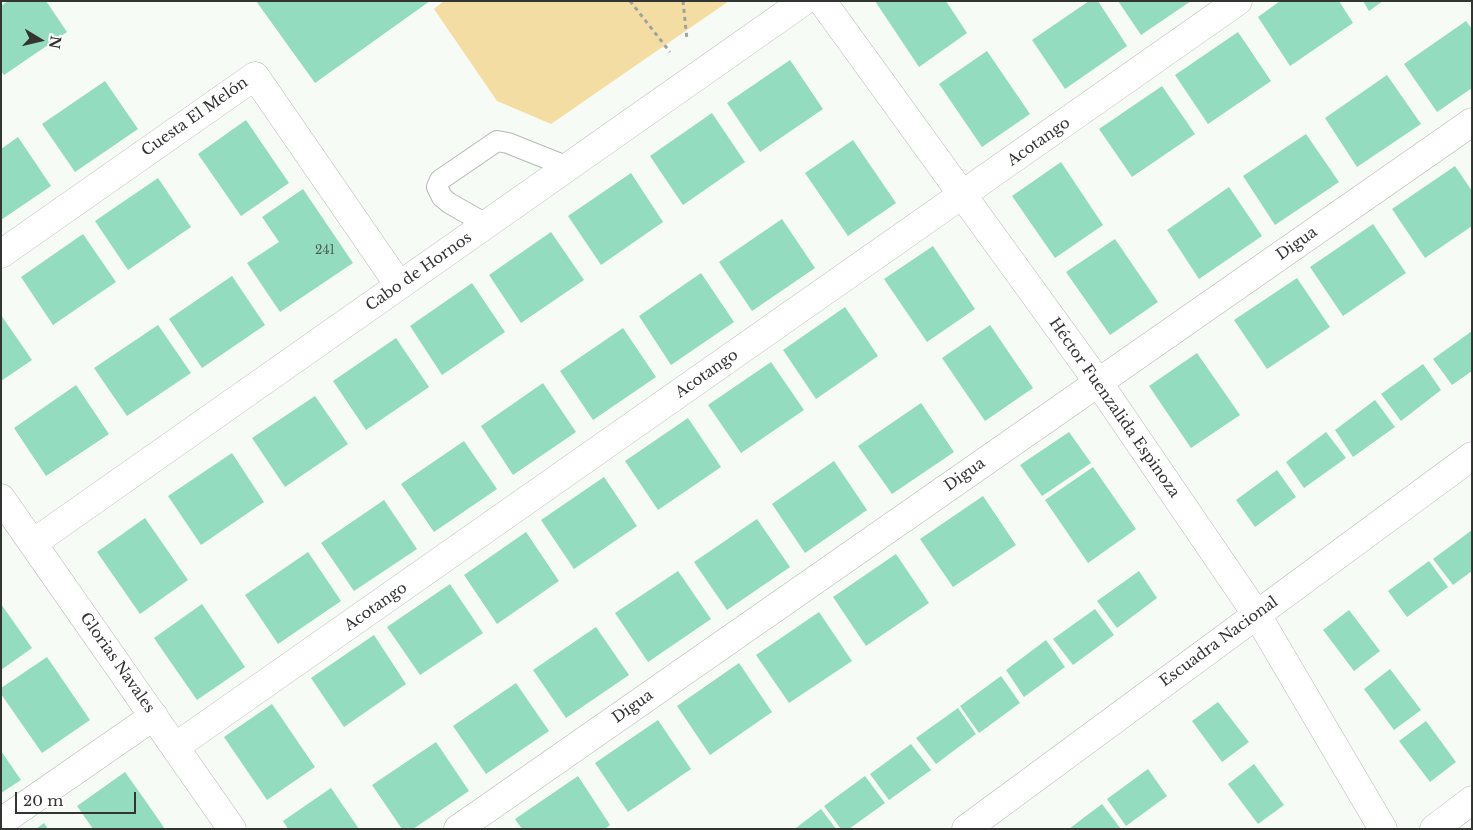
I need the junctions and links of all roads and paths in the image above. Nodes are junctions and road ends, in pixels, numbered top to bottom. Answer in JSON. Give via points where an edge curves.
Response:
{"nodes":[{"id":1,"x":630,"y":1,"type":"edge"},
{"id":2,"x":804,"y":1,"type":"edge"},
{"id":3,"x":822,"y":1,"type":"edge"},
{"id":4,"x":1238,"y":1,"type":"edge"},
{"id":5,"x":692,"y":81,"type":"junction"},
{"id":6,"x":1472,"y":122,"type":"edge"},
{"id":7,"x":568,"y":167,"type":"junction"},
{"id":8,"x":963,"y":195,"type":"junction"},
{"id":9,"x":486,"y":224,"type":"junction"},
{"id":10,"x":1,"y":254,"type":"edge"},
{"id":11,"x":399,"y":286,"type":"junction"},
{"id":12,"x":1098,"y":382,"type":"junction"},
{"id":13,"x":1472,"y":456,"type":"edge"},
{"id":14,"x":1,"y":498,"type":"edge"},
{"id":15,"x":9,"y":526,"type":"edge"},
{"id":16,"x":33,"y":543,"type":"junction"},
{"id":17,"x":1256,"y":615,"type":"junction"},
{"id":18,"x":154,"y":716,"type":"junction"},
{"id":19,"x":176,"y":747,"type":"junction"},
{"id":20,"x":1472,"y":800,"type":"edge"},
{"id":21,"x":1,"y":822,"type":"edge"},
{"id":22,"x":232,"y":829,"type":"edge"},
{"id":23,"x":458,"y":829,"type":"edge"},
{"id":24,"x":966,"y":829,"type":"edge"},
{"id":25,"x":1383,"y":829,"type":"edge"},
{"id":26,"x":1434,"y":829,"type":"edge"}],
"edges":[{"from":1,"to":5,"type":"path"},
{"from":2,"to":5,"type":"street","name":"Cabo de Hornos"},
{"from":3,"to":8,"type":"street","name":"Héctor Fuenzalida Espinoza"},
{"from":4,"to":8,"type":"street","name":"Acotango"},
{"from":5,"to":7,"type":"street","name":"Cabo de Hornos"},
{"from":6,"to":12,"type":"street","name":"Digua"},
{"from":7,"to":9,"type":"street","name":"Cabo de Hornos"},
{"from":7,"to":9,"type":"lane","via":[[497,141],[440,180],[437,188],[442,197]]},
{"from":8,"to":12,"type":"street","name":"Héctor Fuenzalida Espinoza"},
{"from":8,"to":19,"type":"street","name":"Acotango"},
{"from":9,"to":11,"type":"street","name":"Cabo de Hornos"},
{"from":10,"to":11,"type":"street","name":"Cuesta El Melón","via":[[255,76]]},
{"from":11,"to":16,"type":"street","name":"Cabo de Hornos"},
{"from":12,"to":17,"type":"street","name":"Héctor Fuenzalida Espinoza"},
{"from":12,"to":23,"type":"street","name":"Digua"},
{"from":13,"to":17,"type":"street","name":"Escuadra Nacional"},
{"from":14,"to":15,"type":"street","name":"Glorias Navales"},
{"from":15,"to":16,"type":"street","name":"Glorias Navales"},
{"from":16,"to":18,"type":"street","name":"Glorias Navales"},
{"from":17,"to":24,"type":"street","name":"Escuadra Nacional"},
{"from":17,"to":25,"type":"street","name":"Héctor Fuenzalida Espinoza"},
{"from":18,"to":19,"type":"street","name":"Glorias Navales"},
{"from":18,"to":21,"type":"street"},
{"from":19,"to":22,"type":"street","name":"Glorias Navales"},
{"from":20,"to":26,"type":"street"}]}
